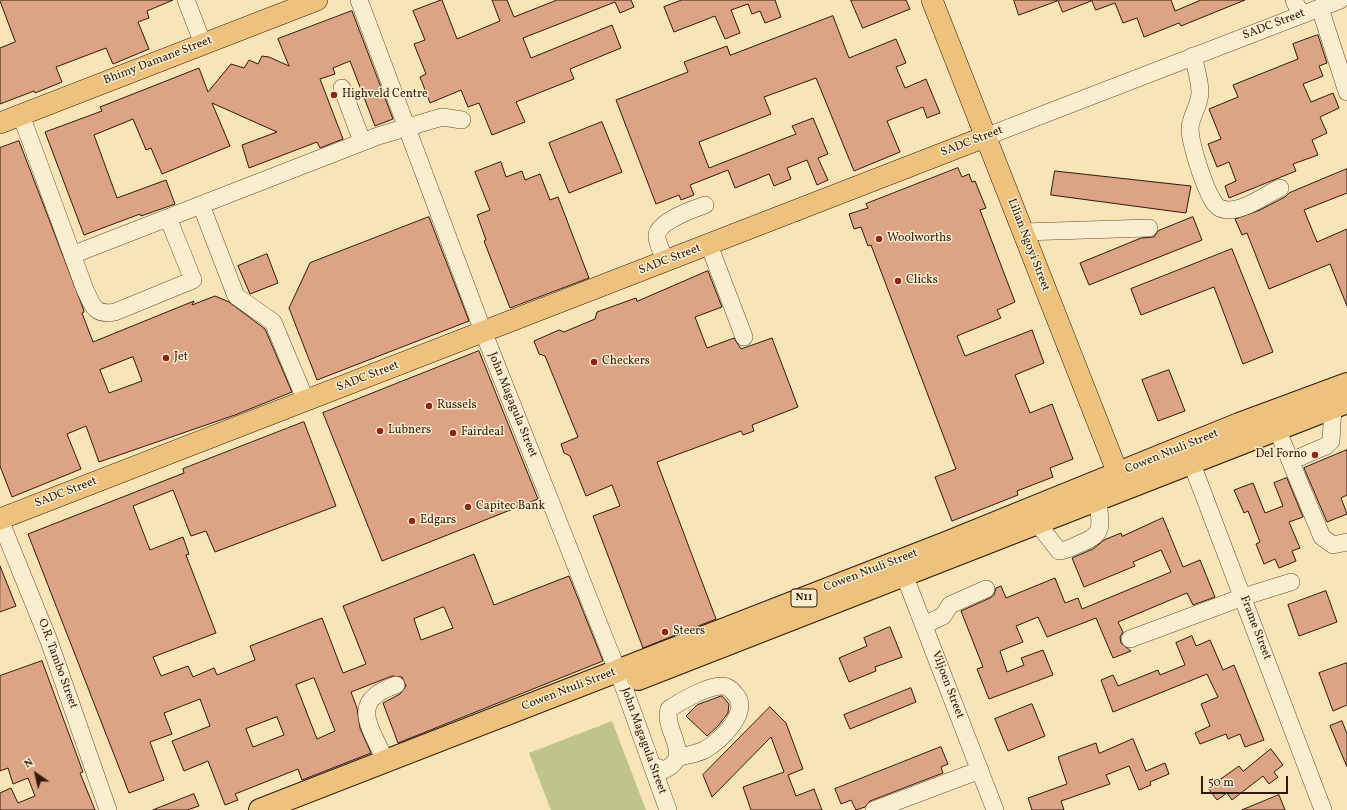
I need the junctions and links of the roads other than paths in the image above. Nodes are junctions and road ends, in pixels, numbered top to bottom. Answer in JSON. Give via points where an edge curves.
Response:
{"nodes":[{"id":1,"x":186,"y":0,"type":"edge"},
{"id":2,"x":317,"y":0,"type":"edge"},
{"id":3,"x":359,"y":0,"type":"edge"},
{"id":4,"x":932,"y":0,"type":"edge"},
{"id":5,"x":1340,"y":0,"type":"edge"},
{"id":6,"x":1298,"y":8,"type":"edge"},
{"id":7,"x":1320,"y":8,"type":"junction"},
{"id":8,"x":203,"y":44,"type":"junction"},
{"id":9,"x":1193,"y":56,"type":"junction"},
{"id":10,"x":342,"y":88,"type":"dead end"},
{"id":11,"x":1347,"y":92,"type":"edge"},
{"id":12,"x":21,"y":115,"type":"junction"},
{"id":13,"x":462,"y":120,"type":"dead end"},
{"id":14,"x":0,"y":123,"type":"edge"},
{"id":15,"x":405,"y":127,"type":"junction"},
{"id":16,"x":985,"y":137,"type":"junction"},
{"id":17,"x":362,"y":141,"type":"junction"},
{"id":18,"x":1280,"y":188,"type":"dead end"},
{"id":19,"x":201,"y":205,"type":"junction"},
{"id":20,"x":704,"y":206,"type":"dead end"},
{"id":21,"x":168,"y":218,"type":"junction"},
{"id":22,"x":1149,"y":228,"type":"dead end"},
{"id":23,"x":1023,"y":232,"type":"junction"},
{"id":24,"x":709,"y":244,"type":"junction"},
{"id":25,"x":72,"y":255,"type":"junction"},
{"id":26,"x":666,"y":261,"type":"junction"},
{"id":27,"x":483,"y":332,"type":"junction"},
{"id":28,"x":744,"y":337,"type":"dead end"},
{"id":29,"x":1347,"y":384,"type":"edge"},
{"id":30,"x":306,"y":401,"type":"junction"},
{"id":31,"x":1340,"y":405,"type":"edge"},
{"id":32,"x":1277,"y":429,"type":"junction"},
{"id":33,"x":1189,"y":454,"type":"junction"},
{"id":34,"x":1291,"y":461,"type":"junction"},
{"id":35,"x":1121,"y":482,"type":"junction"},
{"id":36,"x":1098,"y":500,"type":"junction"},
{"id":37,"x":0,"y":519,"type":"edge"},
{"id":38,"x":1038,"y":524,"type":"junction"},
{"id":39,"x":1347,"y":542,"type":"edge"},
{"id":40,"x":902,"y":568,"type":"junction"},
{"id":41,"x":1291,"y":582,"type":"dead end"},
{"id":42,"x":986,"y":589,"type":"dead end"},
{"id":43,"x":1243,"y":597,"type":"junction"},
{"id":44,"x":924,"y":625,"type":"junction"},
{"id":45,"x":1130,"y":639,"type":"dead end"},
{"id":46,"x":620,"y":678,"type":"junction"},
{"id":47,"x":396,"y":685,"type":"dead end"},
{"id":48,"x":677,"y":758,"type":"junction"},
{"id":49,"x":385,"y":760,"type":"junction"},
{"id":50,"x":652,"y":765,"type":"junction"},
{"id":51,"x":980,"y":770,"type":"junction"},
{"id":52,"x":108,"y":810,"type":"edge"},
{"id":53,"x":260,"y":810,"type":"edge"},
{"id":54,"x":296,"y":810,"type":"edge"},
{"id":55,"x":668,"y":810,"type":"edge"},
{"id":56,"x":874,"y":810,"type":"edge"},
{"id":57,"x":995,"y":810,"type":"edge"},
{"id":58,"x":1323,"y":810,"type":"edge"}],
"edges":[{"from":1,"to":8,"type":"street"},
{"from":2,"to":8,"type":"main road","name":"Bhimy Damane Street"},
{"from":3,"to":15,"type":"street","name":"John Magagula Street"},
{"from":4,"to":16,"type":"main road","name":"Lilian Ngoyi Street"},
{"from":5,"to":7,"type":"street","name":"SADC Street"},
{"from":6,"to":7,"type":"street","name":"SADC Street"},
{"from":6,"to":9,"type":"street","name":"SADC Street"},
{"from":7,"to":11,"type":"street"},
{"from":8,"to":12,"type":"main road","name":"Bhimy Damane Street"},
{"from":9,"to":16,"type":"street","name":"SADC Street"},
{"from":9,"to":18,"type":"street","via":[[1200,93],[1190,128],[1201,173],[1214,202],[1219,208],[1240,208]]},
{"from":10,"to":17,"type":"street"},
{"from":12,"to":14,"type":"main road","name":"Bhimy Damane Street"},
{"from":12,"to":25,"type":"street"},
{"from":13,"to":15,"type":"street","via":[[442,117]]},
{"from":15,"to":17,"type":"street"},
{"from":15,"to":27,"type":"street","name":"John Magagula Street"},
{"from":16,"to":23,"type":"main road","name":"Lilian Ngoyi Street"},
{"from":16,"to":24,"type":"main road","name":"SADC Street"},
{"from":17,"to":19,"type":"street"},
{"from":19,"to":21,"type":"street"},
{"from":19,"to":30,"type":"street","via":[[236,296],[273,322]]},
{"from":20,"to":26,"type":"street","via":[[676,217],[659,230],[657,237]]},
{"from":21,"to":25,"type":"street"},
{"from":21,"to":25,"type":"street","via":[[193,280],[115,312],[105,314],[94,308]]},
{"from":22,"to":23,"type":"street"},
{"from":23,"to":35,"type":"main road","name":"Lilian Ngoyi Street"},
{"from":24,"to":26,"type":"main road","name":"SADC Street"},
{"from":24,"to":28,"type":"street"},
{"from":26,"to":27,"type":"main road","name":"SADC Street"},
{"from":27,"to":30,"type":"main road","name":"SADC Street"},
{"from":27,"to":46,"type":"street","name":"John Magagula Street"},
{"from":29,"to":33,"type":"highway","name":"Cowen Ntuli Street","number":"N11","via":[[1239,424]]},
{"from":30,"to":37,"type":"main road","name":"SADC Street"},
{"from":31,"to":32,"type":"highway","name":"Cowen Ntuli Street","number":"N11"},
{"from":31,"to":34,"type":"street","via":[[1331,441],[1326,446]]},
{"from":32,"to":33,"type":"highway","name":"Cowen Ntuli Street","number":"N11"},
{"from":32,"to":34,"type":"street"},
{"from":33,"to":35,"type":"highway","name":"Cowen Ntuli Street","number":"N11"},
{"from":33,"to":43,"type":"street","name":"Frame Street"},
{"from":34,"to":39,"type":"street","via":[[1322,537],[1333,545]]},
{"from":35,"to":36,"type":"highway","name":"Cowen Ntuli Street","number":"N11"},
{"from":35,"to":40,"type":"highway","name":"Cowen Ntuli Street","number":"N11"},
{"from":36,"to":38,"type":"highway","name":"Cowen Ntuli Street","number":"N11"},
{"from":36,"to":38,"type":"street","via":[[1099,531],[1092,539],[1058,551]]},
{"from":37,"to":52,"type":"street","name":"O.R. Tambo Street","via":[[47,634]]},
{"from":38,"to":40,"type":"highway","name":"Cowen Ntuli Street","number":"N11"},
{"from":40,"to":44,"type":"street","name":"Viljoen Street"},
{"from":40,"to":46,"type":"highway","name":"Cowen Ntuli Street","number":"N11","via":[[699,638]]},
{"from":41,"to":43,"type":"street"},
{"from":42,"to":44,"type":"street","via":[[950,604],[943,616]]},
{"from":43,"to":45,"type":"street"},
{"from":43,"to":58,"type":"street","name":"Frame Street"},
{"from":44,"to":51,"type":"street","name":"Viljoen Street"},
{"from":46,"to":49,"type":"highway","name":"Cowen Ntuli Street","number":"N11"},
{"from":46,"to":50,"type":"street","name":"John Magagula Street"},
{"from":46,"to":54,"type":"highway","name":"Cowen Ntuli Street","number":"N11"},
{"from":47,"to":49,"type":"street","via":[[374,695],[366,710]]},
{"from":48,"to":48,"type":"street","via":[[678,752],[668,718],[669,709],[712,688],[729,688],[738,697],[740,705],[730,727],[705,750]]},
{"from":48,"to":50,"type":"street","via":[[664,770]]},
{"from":49,"to":53,"type":"highway","name":"Cowen Ntuli Street","number":"N11"},
{"from":50,"to":55,"type":"street","name":"John Magagula Street"},
{"from":51,"to":56,"type":"street"},
{"from":51,"to":57,"type":"street","name":"Viljoen Street"}]}
